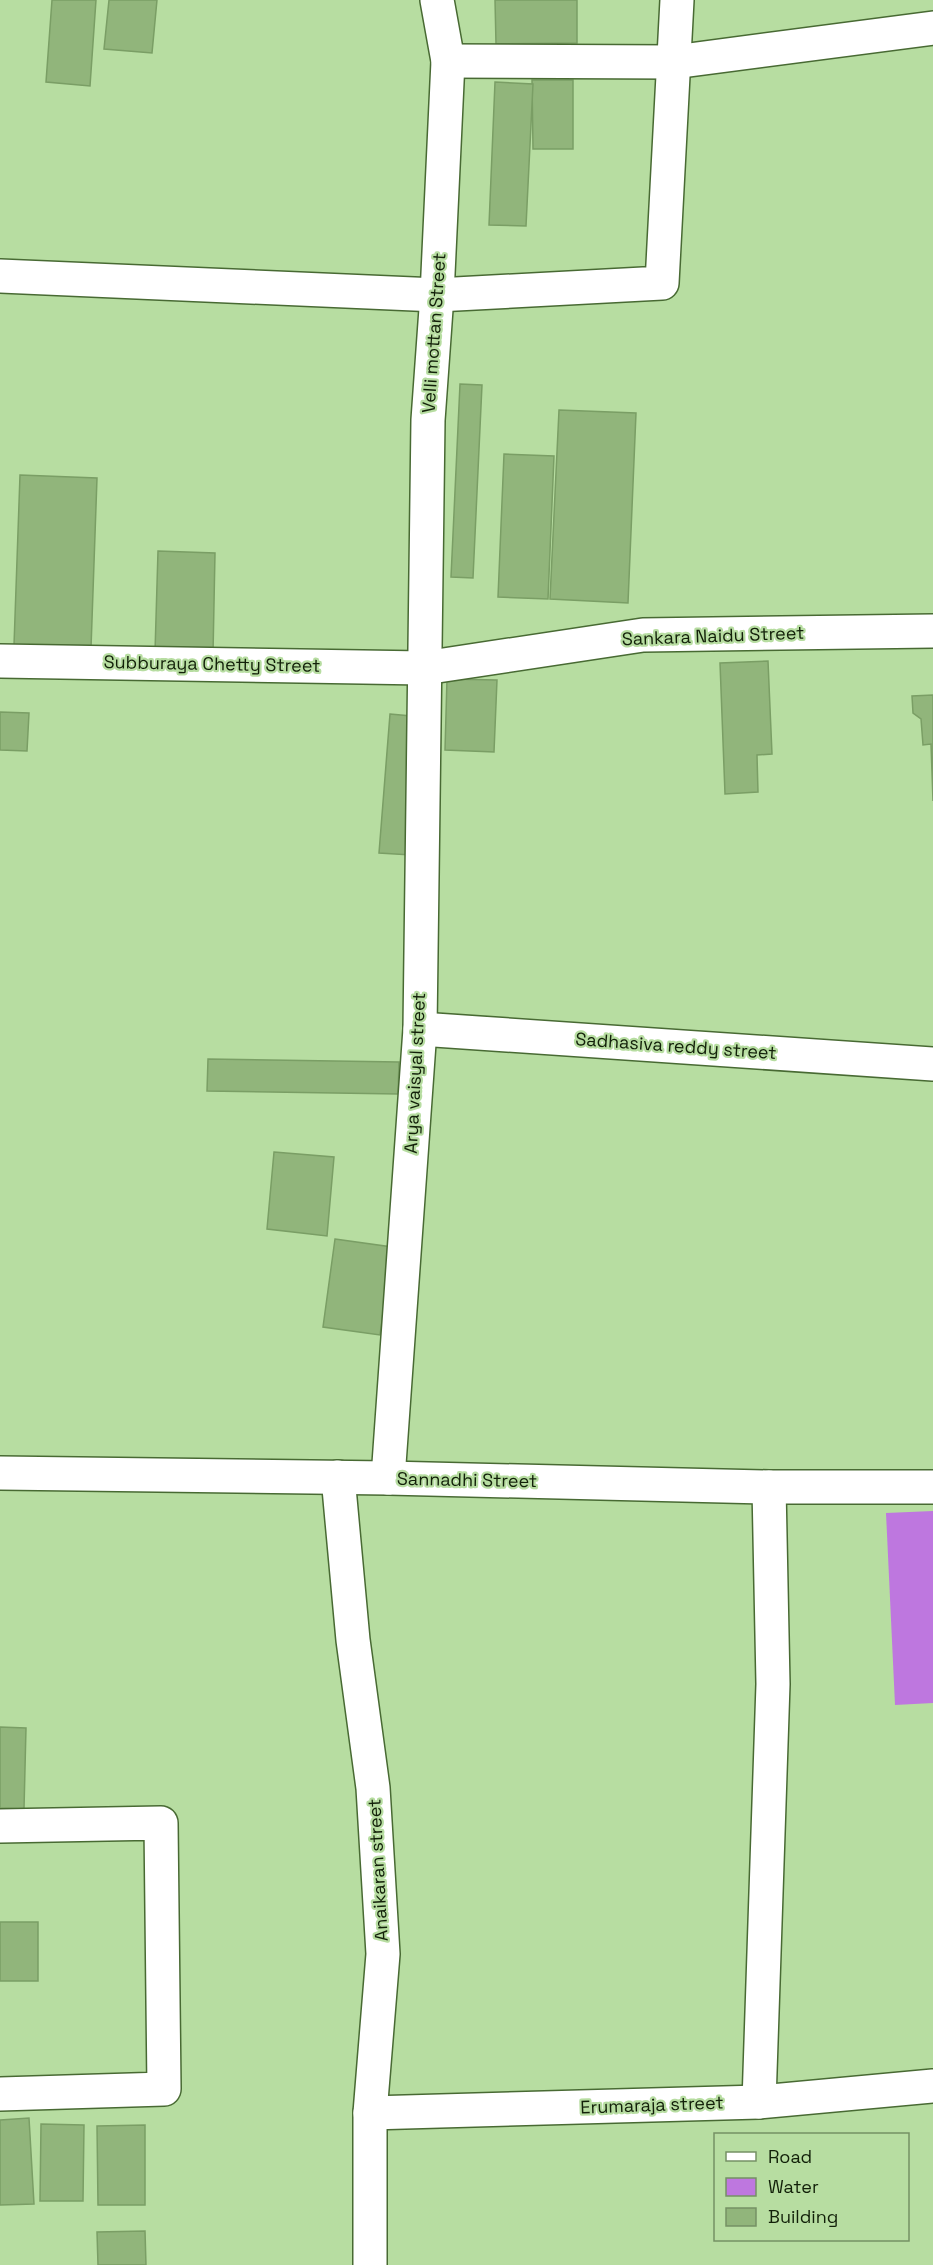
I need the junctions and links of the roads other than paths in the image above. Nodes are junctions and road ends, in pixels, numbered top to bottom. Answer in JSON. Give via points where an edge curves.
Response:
{"nodes":[{"id":1,"x":436,"y":0,"type":"edge"},
{"id":2,"x":677,"y":0,"type":"edge"},
{"id":3,"x":933,"y":27,"type":"edge"},
{"id":4,"x":448,"y":61,"type":"junction"},
{"id":5,"x":674,"y":62,"type":"junction"},
{"id":6,"x":0,"y":276,"type":"edge"},
{"id":7,"x":437,"y":295,"type":"junction"},
{"id":8,"x":933,"y":631,"type":"edge"},
{"id":9,"x":0,"y":661,"type":"edge"},
{"id":10,"x":424,"y":668,"type":"junction"},
{"id":11,"x":420,"y":1029,"type":"junction"},
{"id":12,"x":933,"y":1064,"type":"edge"},
{"id":13,"x":0,"y":1473,"type":"edge"},
{"id":14,"x":338,"y":1477,"type":"junction"},
{"id":15,"x":388,"y":1478,"type":"junction"},
{"id":16,"x":769,"y":1487,"type":"junction"},
{"id":17,"x":933,"y":1487,"type":"edge"},
{"id":18,"x":0,"y":1826,"type":"edge"},
{"id":19,"x":933,"y":2086,"type":"edge"},
{"id":20,"x":0,"y":2094,"type":"edge"},
{"id":21,"x":759,"y":2102,"type":"junction"},
{"id":22,"x":370,"y":2113,"type":"junction"},
{"id":23,"x":370,"y":2265,"type":"edge"}],
"edges":[{"from":1,"to":4,"type":"street","name":"Velli mottan Street"},
{"from":2,"to":5,"type":"street"},
{"from":3,"to":5,"type":"street"},
{"from":4,"to":5,"type":"street"},
{"from":4,"to":7,"type":"street","name":"Velli mottan Street"},
{"from":5,"to":7,"type":"street","via":[[662,283]]},
{"from":6,"to":7,"type":"street"},
{"from":7,"to":10,"type":"street","name":"Velli mottan Street","via":[[428,420]]},
{"from":8,"to":10,"type":"street","name":"Sankara Naidu Street","via":[[643,635]]},
{"from":9,"to":10,"type":"street","name":"Subburaya Chetty Street"},
{"from":10,"to":11,"type":"street","name":"Arya vaisyal street"},
{"from":11,"to":12,"type":"street","name":"Sadhasiva reddy street"},
{"from":11,"to":15,"type":"street","name":"Arya vaisyal street"},
{"from":13,"to":14,"type":"street","name":"Sannadhi Street"},
{"from":14,"to":15,"type":"street","name":"Sannadhi Street"},
{"from":14,"to":22,"type":"street","name":"Anaikaran street","via":[[353,1640],[373,1788],[382,1942]]},
{"from":15,"to":16,"type":"street","name":"Sannadhi Street"},
{"from":16,"to":17,"type":"street","name":"Sannadhi Street"},
{"from":16,"to":21,"type":"street","via":[[773,1684]]},
{"from":18,"to":20,"type":"street","via":[[161,1823],[164,2089]]},
{"from":19,"to":21,"type":"street","name":"Erumaraja street"},
{"from":21,"to":22,"type":"street","name":"Erumaraja street"},
{"from":22,"to":23,"type":"street","name":"Anaikaran street"}]}
